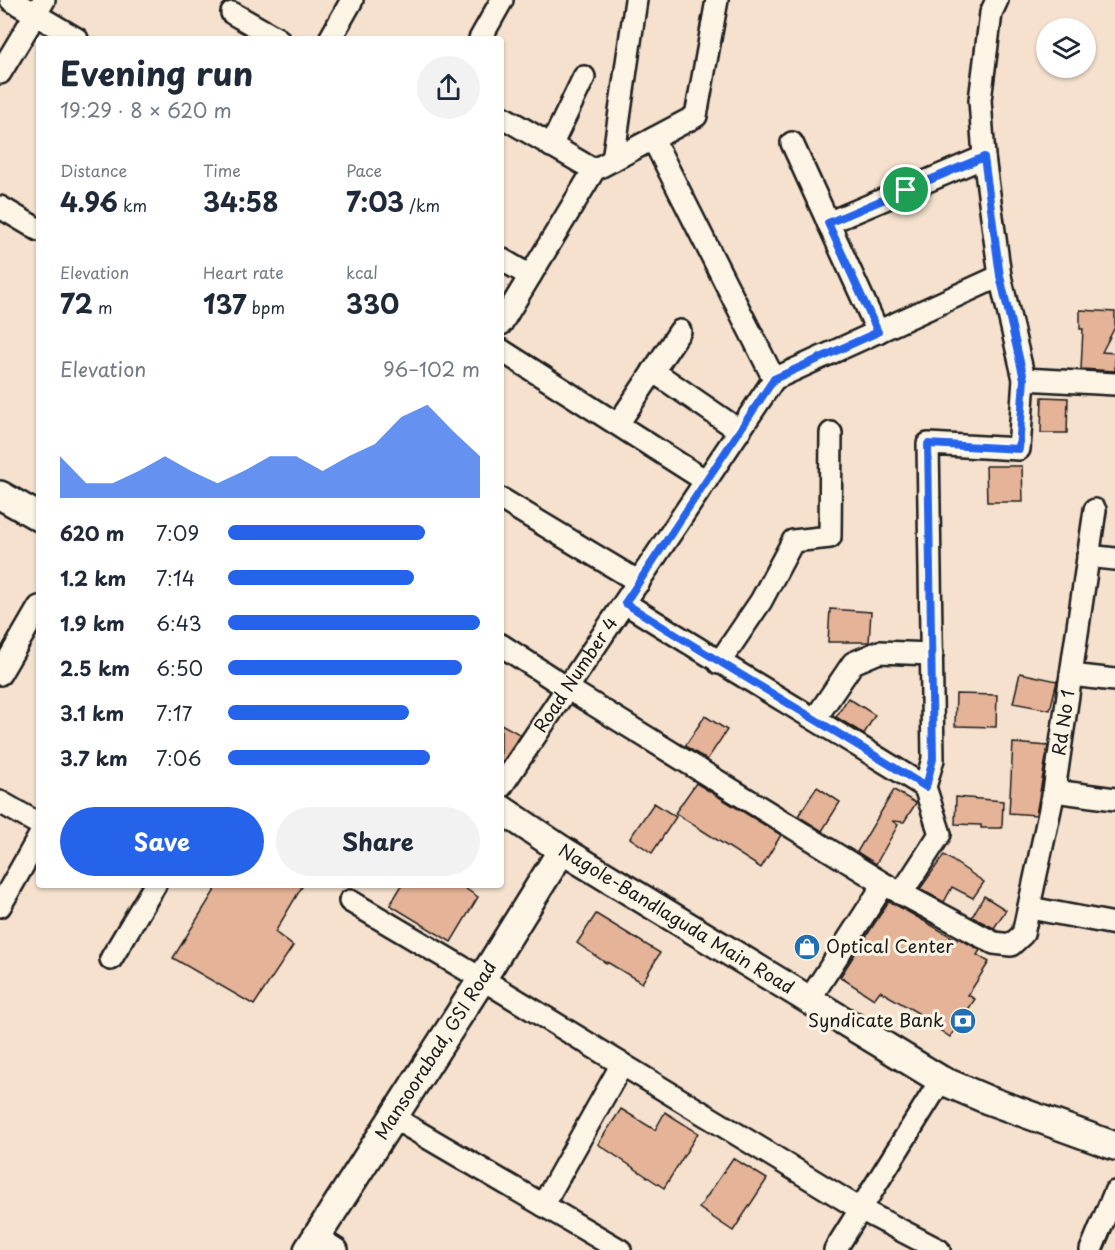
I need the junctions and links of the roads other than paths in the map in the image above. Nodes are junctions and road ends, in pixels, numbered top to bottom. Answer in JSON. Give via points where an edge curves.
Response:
{"nodes":[{"id":1,"x":11,"y":0,"type":"edge"},
{"id":2,"x":352,"y":0,"type":"edge"},
{"id":3,"x":502,"y":0,"type":"edge"},
{"id":4,"x":636,"y":0,"type":"edge"},
{"id":5,"x":717,"y":0,"type":"edge"},
{"id":6,"x":997,"y":0,"type":"edge"},
{"id":7,"x":40,"y":7,"type":"edge"},
{"id":8,"x":232,"y":13,"type":"dead end"},
{"id":9,"x":74,"y":36,"type":"edge"},
{"id":10,"x":273,"y":36,"type":"edge"},
{"id":11,"x":332,"y":36,"type":"edge"},
{"id":12,"x":482,"y":36,"type":"edge"},
{"id":13,"x":0,"y":73,"type":"edge"},
{"id":14,"x":584,"y":77,"type":"dead end"},
{"id":15,"x":504,"y":118,"type":"edge"},
{"id":16,"x":652,"y":139,"type":"junction"},
{"id":17,"x":792,"y":143,"type":"dead end"},
{"id":18,"x":551,"y":146,"type":"junction"},
{"id":19,"x":984,"y":157,"type":"junction"},
{"id":20,"x":603,"y":165,"type":"junction"},
{"id":21,"x":0,"y":207,"type":"edge"},
{"id":22,"x":828,"y":223,"type":"junction"},
{"id":23,"x":36,"y":228,"type":"edge"},
{"id":24,"x":504,"y":261,"type":"edge"},
{"id":25,"x":530,"y":276,"type":"junction"},
{"id":26,"x":1000,"y":276,"type":"junction"},
{"id":27,"x":504,"y":319,"type":"edge"},
{"id":28,"x":680,"y":331,"type":"dead end"},
{"id":29,"x":878,"y":332,"type":"junction"},
{"id":30,"x":504,"y":352,"type":"edge"},
{"id":31,"x":653,"y":371,"type":"junction"},
{"id":32,"x":774,"y":379,"type":"junction"},
{"id":33,"x":1024,"y":379,"type":"junction"},
{"id":34,"x":1115,"y":384,"type":"edge"},
{"id":35,"x":618,"y":424,"type":"junction"},
{"id":36,"x":740,"y":431,"type":"junction"},
{"id":37,"x":831,"y":433,"type":"dead end"},
{"id":38,"x":706,"y":481,"type":"junction"},
{"id":39,"x":0,"y":495,"type":"edge"},
{"id":40,"x":504,"y":501,"type":"edge"},
{"id":41,"x":1095,"y":510,"type":"dead end"},
{"id":42,"x":36,"y":516,"type":"edge"},
{"id":43,"x":1088,"y":556,"type":"junction"},
{"id":44,"x":1115,"y":559,"type":"edge"},
{"id":45,"x":639,"y":582,"type":"junction"},
{"id":46,"x":625,"y":603,"type":"junction"},
{"id":47,"x":36,"y":612,"type":"edge"},
{"id":48,"x":504,"y":647,"type":"edge"},
{"id":49,"x":932,"y":654,"type":"junction"},
{"id":50,"x":719,"y":663,"type":"junction"},
{"id":51,"x":0,"y":674,"type":"edge"},
{"id":52,"x":1071,"y":675,"type":"junction"},
{"id":53,"x":1115,"y":680,"type":"edge"},
{"id":54,"x":567,"y":688,"type":"junction"},
{"id":55,"x":815,"y":719,"type":"junction"},
{"id":56,"x":504,"y":783,"type":"edge"},
{"id":57,"x":926,"y":787,"type":"junction"},
{"id":58,"x":1054,"y":791,"type":"junction"},
{"id":59,"x":1115,"y":799,"type":"edge"},
{"id":60,"x":0,"y":802,"type":"edge"},
{"id":61,"x":504,"y":811,"type":"edge"},
{"id":62,"x":36,"y":822,"type":"edge"},
{"id":63,"x":36,"y":842,"type":"edge"},
{"id":64,"x":562,"y":850,"type":"junction"},
{"id":65,"x":153,"y":888,"type":"edge"},
{"id":66,"x":892,"y":889,"type":"junction"},
{"id":67,"x":350,"y":901,"type":"dead end"},
{"id":68,"x":0,"y":906,"type":"edge"},
{"id":69,"x":1030,"y":908,"type":"junction"},
{"id":70,"x":1115,"y":924,"type":"edge"},
{"id":71,"x":111,"y":959,"type":"dead end"},
{"id":72,"x":482,"y":979,"type":"junction"},
{"id":73,"x":809,"y":1000,"type":"junction"},
{"id":74,"x":622,"y":1064,"type":"junction"},
{"id":75,"x":940,"y":1080,"type":"junction"},
{"id":76,"x":394,"y":1118,"type":"junction"},
{"id":77,"x":1115,"y":1146,"type":"edge"},
{"id":78,"x":1115,"y":1192,"type":"edge"},
{"id":79,"x":543,"y":1205,"type":"junction"},
{"id":80,"x":860,"y":1209,"type":"junction"},
{"id":81,"x":321,"y":1246,"type":"edge"},
{"id":82,"x":620,"y":1250,"type":"edge"},
{"id":83,"x":835,"y":1250,"type":"edge"},
{"id":84,"x":939,"y":1250,"type":"edge"},
{"id":85,"x":1091,"y":1250,"type":"edge"}],
"edges":[{"from":1,"to":7,"type":"street"},
{"from":2,"to":11,"type":"street"},
{"from":3,"to":12,"type":"street"},
{"from":4,"to":20,"type":"street"},
{"from":5,"to":16,"type":"street","via":[[696,116]]},
{"from":6,"to":19,"type":"street","via":[[991,13],[980,100]]},
{"from":7,"to":9,"type":"street"},
{"from":7,"to":13,"type":"street"},
{"from":8,"to":10,"type":"street"},
{"from":14,"to":18,"type":"street"},
{"from":15,"to":18,"type":"street"},
{"from":16,"to":20,"type":"street"},
{"from":16,"to":32,"type":"street"},
{"from":17,"to":22,"type":"street"},
{"from":18,"to":20,"type":"street"},
{"from":19,"to":22,"type":"street"},
{"from":19,"to":26,"type":"street"},
{"from":20,"to":25,"type":"street"},
{"from":21,"to":23,"type":"street"},
{"from":22,"to":29,"type":"street"},
{"from":24,"to":25,"type":"street"},
{"from":25,"to":27,"type":"street"},
{"from":26,"to":29,"type":"street"},
{"from":26,"to":33,"type":"street"},
{"from":28,"to":31,"type":"street"},
{"from":29,"to":32,"type":"street"},
{"from":30,"to":35,"type":"street"},
{"from":31,"to":35,"type":"street"},
{"from":31,"to":36,"type":"street"},
{"from":32,"to":36,"type":"street","name":"Road Number 4"},
{"from":33,"to":34,"type":"street"},
{"from":33,"to":49,"type":"street","via":[[1019,449],[928,444]]},
{"from":35,"to":38,"type":"street"},
{"from":36,"to":38,"type":"street","name":"Road Number 4"},
{"from":37,"to":50,"type":"street","via":[[830,537],[793,541],[761,602]]},
{"from":38,"to":45,"type":"street","name":"Road Number 4"},
{"from":39,"to":42,"type":"street"},
{"from":40,"to":45,"type":"street"},
{"from":41,"to":43,"type":"street","name":"Rd No 1"},
{"from":43,"to":44,"type":"street"},
{"from":43,"to":52,"type":"street","name":"Rd No 1"},
{"from":45,"to":46,"type":"street","name":"Road Number 4"},
{"from":46,"to":50,"type":"street"},
{"from":46,"to":54,"type":"street","name":"Road Number 4"},
{"from":47,"to":51,"type":"street"},
{"from":48,"to":54,"type":"street"},
{"from":49,"to":55,"type":"street","via":[[879,652],[853,663]]},
{"from":49,"to":57,"type":"street","via":[[933,759]]},
{"from":50,"to":55,"type":"street"},
{"from":52,"to":53,"type":"street"},
{"from":52,"to":58,"type":"street","name":"Rd No 1"},
{"from":54,"to":56,"type":"street","name":"Road Number 4"},
{"from":54,"to":66,"type":"street"},
{"from":55,"to":57,"type":"street"},
{"from":57,"to":66,"type":"street","via":[[940,834]]},
{"from":58,"to":59,"type":"street"},
{"from":58,"to":69,"type":"street","name":"Rd No 1"},
{"from":60,"to":62,"type":"street"},
{"from":61,"to":64,"type":"street","name":"Nagole-Bandlaguda Main Road"},
{"from":63,"to":68,"type":"street"},
{"from":64,"to":72,"type":"street","name":"Mansoorabad, GSI Road"},
{"from":64,"to":73,"type":"street","name":"Nagole-Bandlaguda Main Road"},
{"from":65,"to":71,"type":"street"},
{"from":66,"to":69,"type":"street","name":"Rd No 1","via":[[994,943],[1011,945],[1023,934]]},
{"from":66,"to":73,"type":"street"},
{"from":67,"to":72,"type":"street"},
{"from":69,"to":70,"type":"street"},
{"from":72,"to":74,"type":"street"},
{"from":72,"to":76,"type":"street","name":"Mansoorabad, GSI Road"},
{"from":73,"to":75,"type":"street","name":"Nagole-Bandlaguda Main Road"},
{"from":74,"to":79,"type":"street"},
{"from":74,"to":80,"type":"street"},
{"from":75,"to":77,"type":"street","name":"Nagole-Bandlaguda Main Road"},
{"from":75,"to":80,"type":"street"},
{"from":76,"to":79,"type":"street"},
{"from":76,"to":81,"type":"street","name":"Mansoorabad, GSI Road"},
{"from":78,"to":85,"type":"street"},
{"from":79,"to":82,"type":"street"},
{"from":80,"to":83,"type":"street"},
{"from":80,"to":84,"type":"street"}]}
